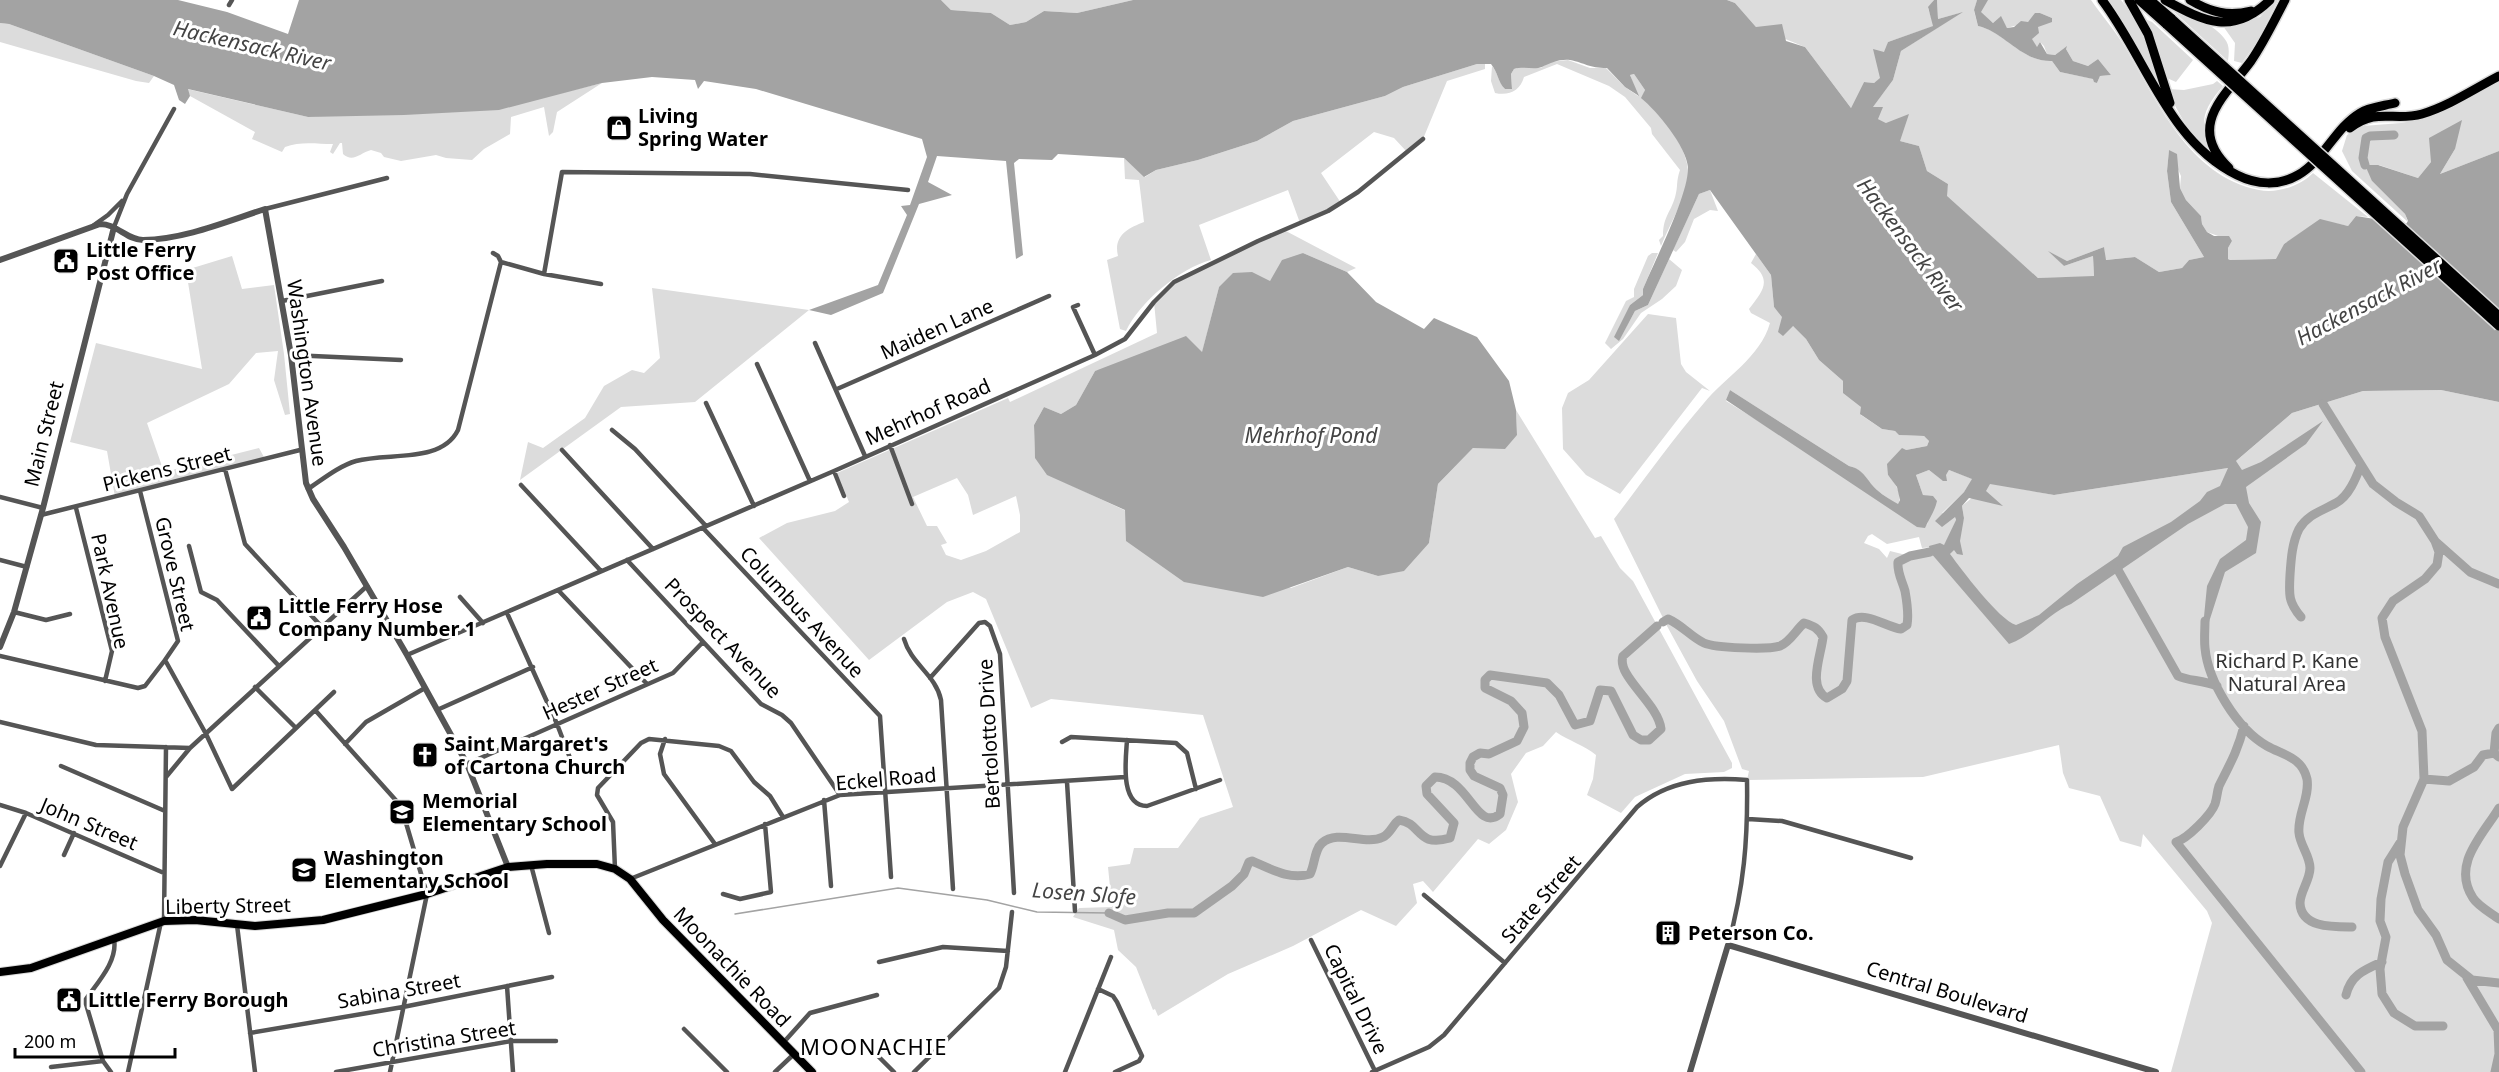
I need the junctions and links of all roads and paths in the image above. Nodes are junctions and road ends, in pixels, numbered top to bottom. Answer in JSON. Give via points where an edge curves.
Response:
{"nodes":[{"id":1,"x":2103,"y":0,"type":"edge"},
{"id":2,"x":2129,"y":0,"type":"edge"},
{"id":3,"x":2139,"y":0,"type":"edge"},
{"id":4,"x":2150,"y":0,"type":"edge"},
{"id":5,"x":2165,"y":0,"type":"edge"},
{"id":6,"x":2285,"y":0,"type":"edge"},
{"id":7,"x":2193,"y":1,"type":"edge"},
{"id":8,"x":2267,"y":3,"type":"edge"},
{"id":9,"x":2169,"y":22,"type":"junction"},
{"id":10,"x":2499,"y":76,"type":"edge"},
{"id":11,"x":2395,"y":103,"type":"dead end"},
{"id":12,"x":174,"y":109,"type":"dead end"},
{"id":13,"x":2183,"y":129,"type":"junction"},
{"id":14,"x":1423,"y":139,"type":"dead end"},
{"id":15,"x":2330,"y":146,"type":"junction"},
{"id":16,"x":2237,"y":175,"type":"junction"},
{"id":17,"x":387,"y":178,"type":"dead end"},
{"id":18,"x":908,"y":190,"type":"dead end"},
{"id":19,"x":127,"y":194,"type":"junction"},
{"id":20,"x":265,"y":209,"type":"junction"},
{"id":21,"x":114,"y":226,"type":"junction"},
{"id":22,"x":89,"y":228,"type":"junction"},
{"id":23,"x":493,"y":253,"type":"dead end"},
{"id":24,"x":0,"y":260,"type":"edge"},
{"id":25,"x":501,"y":262,"type":"junction"},
{"id":26,"x":544,"y":274,"type":"junction"},
{"id":27,"x":382,"y":281,"type":"dead end"},
{"id":28,"x":601,"y":284,"type":"dead end"},
{"id":29,"x":1049,"y":296,"type":"dead end"},
{"id":30,"x":282,"y":301,"type":"junction"},
{"id":31,"x":1078,"y":305,"type":"dead end"},
{"id":32,"x":2499,"y":316,"type":"edge"},
{"id":33,"x":2499,"y":326,"type":"edge"},
{"id":34,"x":815,"y":343,"type":"dead end"},
{"id":35,"x":291,"y":355,"type":"junction"},
{"id":36,"x":1095,"y":355,"type":"junction"},
{"id":37,"x":401,"y":360,"type":"dead end"},
{"id":38,"x":757,"y":364,"type":"dead end"},
{"id":39,"x":837,"y":390,"type":"junction"},
{"id":40,"x":706,"y":403,"type":"dead end"},
{"id":41,"x":612,"y":430,"type":"dead end"},
{"id":42,"x":890,"y":445,"type":"junction"},
{"id":43,"x":300,"y":450,"type":"junction"},
{"id":44,"x":562,"y":450,"type":"dead end"},
{"id":45,"x":865,"y":456,"type":"junction"},
{"id":46,"x":225,"y":469,"type":"junction"},
{"id":47,"x":834,"y":471,"type":"junction"},
{"id":48,"x":810,"y":482,"type":"junction"},
{"id":49,"x":521,"y":485,"type":"dead end"},
{"id":50,"x":308,"y":489,"type":"junction"},
{"id":51,"x":140,"y":491,"type":"junction"},
{"id":52,"x":844,"y":496,"type":"dead end"},
{"id":53,"x":0,"y":497,"type":"edge"},
{"id":54,"x":912,"y":504,"type":"dead end"},
{"id":55,"x":754,"y":506,"type":"junction"},
{"id":56,"x":76,"y":508,"type":"junction"},
{"id":57,"x":42,"y":512,"type":"junction"},
{"id":58,"x":704,"y":527,"type":"junction"},
{"id":59,"x":189,"y":546,"type":"dead end"},
{"id":60,"x":653,"y":549,"type":"junction"},
{"id":61,"x":0,"y":560,"type":"edge"},
{"id":62,"x":627,"y":560,"type":"junction"},
{"id":63,"x":27,"y":567,"type":"junction"},
{"id":64,"x":601,"y":571,"type":"junction"},
{"id":65,"x":367,"y":586,"type":"junction"},
{"id":66,"x":558,"y":590,"type":"junction"},
{"id":67,"x":460,"y":597,"type":"dead end"},
{"id":68,"x":14,"y":612,"type":"junction"},
{"id":69,"x":507,"y":613,"type":"junction"},
{"id":70,"x":70,"y":614,"type":"dead end"},
{"id":71,"x":483,"y":623,"type":"junction"},
{"id":72,"x":322,"y":627,"type":"junction"},
{"id":73,"x":904,"y":639,"type":"dead end"},
{"id":74,"x":703,"y":642,"type":"junction"},
{"id":75,"x":0,"y":647,"type":"edge"},
{"id":76,"x":407,"y":655,"type":"junction"},
{"id":77,"x":0,"y":656,"type":"edge"},
{"id":78,"x":165,"y":660,"type":"junction"},
{"id":79,"x":279,"y":666,"type":"junction"},
{"id":80,"x":533,"y":667,"type":"junction"},
{"id":81,"x":930,"y":678,"type":"junction"},
{"id":82,"x":105,"y":681,"type":"junction"},
{"id":83,"x":647,"y":684,"type":"junction"},
{"id":84,"x":255,"y":687,"type":"junction"},
{"id":85,"x":425,"y":688,"type":"junction"},
{"id":86,"x":334,"y":692,"type":"dead end"},
{"id":87,"x":315,"y":710,"type":"junction"},
{"id":88,"x":437,"y":710,"type":"junction"},
{"id":89,"x":0,"y":722,"type":"edge"},
{"id":90,"x":557,"y":724,"type":"junction"},
{"id":91,"x":296,"y":728,"type":"junction"},
{"id":92,"x":206,"y":734,"type":"junction"},
{"id":93,"x":665,"y":739,"type":"junction"},
{"id":94,"x":1127,"y":740,"type":"junction"},
{"id":95,"x":1062,"y":742,"type":"dead end"},
{"id":96,"x":345,"y":744,"type":"junction"},
{"id":97,"x":166,"y":747,"type":"junction"},
{"id":98,"x":190,"y":748,"type":"junction"},
{"id":99,"x":570,"y":758,"type":"dead end"},
{"id":100,"x":467,"y":764,"type":"junction"},
{"id":101,"x":61,"y":766,"type":"dead end"},
{"id":102,"x":166,"y":777,"type":"junction"},
{"id":103,"x":1125,"y":777,"type":"junction"},
{"id":104,"x":1220,"y":780,"type":"dead end"},
{"id":105,"x":1067,"y":782,"type":"junction"},
{"id":106,"x":1007,"y":785,"type":"junction"},
{"id":107,"x":947,"y":789,"type":"junction"},
{"id":108,"x":1196,"y":789,"type":"junction"},
{"id":109,"x":885,"y":792,"type":"junction"},
{"id":110,"x":840,"y":795,"type":"junction"},
{"id":111,"x":824,"y":800,"type":"junction"},
{"id":112,"x":0,"y":805,"type":"edge"},
{"id":113,"x":165,"y":811,"type":"junction"},
{"id":114,"x":26,"y":813,"type":"junction"},
{"id":115,"x":783,"y":817,"type":"junction"},
{"id":116,"x":1748,"y":819,"type":"junction"},
{"id":117,"x":765,"y":824,"type":"junction"},
{"id":118,"x":74,"y":833,"type":"junction"},
{"id":119,"x":715,"y":844,"type":"junction"},
{"id":120,"x":64,"y":855,"type":"dead end"},
{"id":121,"x":1911,"y":858,"type":"dead end"},
{"id":122,"x":531,"y":865,"type":"junction"},
{"id":123,"x":0,"y":866,"type":"edge"},
{"id":124,"x":507,"y":867,"type":"junction"},
{"id":125,"x":615,"y":869,"type":"junction"},
{"id":126,"x":164,"y":873,"type":"junction"},
{"id":127,"x":891,"y":877,"type":"dead end"},
{"id":128,"x":630,"y":879,"type":"junction"},
{"id":129,"x":831,"y":886,"type":"dead end"},
{"id":130,"x":953,"y":889,"type":"dead end"},
{"id":131,"x":1014,"y":893,"type":"dead end"},
{"id":132,"x":427,"y":894,"type":"junction"},
{"id":133,"x":723,"y":894,"type":"dead end"},
{"id":134,"x":1424,"y":895,"type":"dead end"},
{"id":135,"x":654,"y":909,"type":"joint"},
{"id":136,"x":1075,"y":911,"type":"dead end"},
{"id":137,"x":1012,"y":912,"type":"dead end"},
{"id":138,"x":162,"y":921,"type":"junction"},
{"id":139,"x":237,"y":925,"type":"junction"},
{"id":140,"x":549,"y":933,"type":"dead end"},
{"id":141,"x":114,"y":939,"type":"junction"},
{"id":142,"x":1311,"y":940,"type":"dead end"},
{"id":143,"x":1728,"y":945,"type":"junction"},
{"id":144,"x":1008,"y":951,"type":"junction"},
{"id":145,"x":1111,"y":957,"type":"dead end"},
{"id":146,"x":879,"y":962,"type":"dead end"},
{"id":147,"x":1505,"y":963,"type":"junction"},
{"id":148,"x":0,"y":972,"type":"edge"},
{"id":149,"x":552,"y":977,"type":"dead end"},
{"id":150,"x":507,"y":986,"type":"junction"},
{"id":151,"x":1098,"y":989,"type":"junction"},
{"id":152,"x":878,"y":995,"type":"dead end"},
{"id":153,"x":404,"y":1007,"type":"junction"},
{"id":154,"x":684,"y":1029,"type":"dead end"},
{"id":155,"x":250,"y":1033,"type":"junction"},
{"id":156,"x":862,"y":1040,"type":"dead end"},
{"id":157,"x":511,"y":1041,"type":"junction"},
{"id":158,"x":556,"y":1041,"type":"dead end"},
{"id":159,"x":783,"y":1043,"type":"junction"},
{"id":160,"x":794,"y":1054,"type":"junction"},
{"id":161,"x":103,"y":1062,"type":"junction"},
{"id":162,"x":392,"y":1062,"type":"junction"},
{"id":163,"x":51,"y":1067,"type":"dead end"},
{"id":164,"x":1373,"y":1071,"type":"edge"},
{"id":165,"x":111,"y":1072,"type":"edge"},
{"id":166,"x":128,"y":1072,"type":"edge"},
{"id":167,"x":255,"y":1072,"type":"edge"},
{"id":168,"x":336,"y":1072,"type":"edge"},
{"id":169,"x":390,"y":1072,"type":"edge"},
{"id":170,"x":513,"y":1072,"type":"edge"},
{"id":171,"x":727,"y":1072,"type":"edge"},
{"id":172,"x":776,"y":1072,"type":"edge"},
{"id":173,"x":812,"y":1072,"type":"edge"},
{"id":174,"x":894,"y":1072,"type":"edge"},
{"id":175,"x":914,"y":1072,"type":"edge"},
{"id":176,"x":1065,"y":1072,"type":"edge"},
{"id":177,"x":1115,"y":1072,"type":"edge"},
{"id":178,"x":1690,"y":1072,"type":"edge"},
{"id":179,"x":2156,"y":1072,"type":"edge"}],
"edges":[{"from":1,"to":13,"type":"highway"},
{"from":2,"to":13,"type":"highway","via":[[2148,34],[2170,104]]},
{"from":3,"to":9,"type":"highway"},
{"from":4,"to":9,"type":"highway"},
{"from":5,"to":8,"type":"highway","via":[[2217,23],[2240,21]]},
{"from":6,"to":16,"type":"highway","via":[[2261,45],[2221,97],[2212,116],[2210,132],[2215,150]]},
{"from":7,"to":8,"type":"highway","via":[[2231,14],[2245,13]]},
{"from":9,"to":32,"type":"highway","bridge":true},
{"from":9,"to":33,"type":"highway","bridge":true},
{"from":10,"to":15,"type":"highway","via":[[2424,113],[2363,119]]},
{"from":11,"to":15,"type":"highway","via":[[2358,114]]},
{"from":12,"to":19,"type":"street"},
{"from":13,"to":16,"type":"highway","via":[[2210,159]]},
{"from":14,"to":36,"type":"street","name":"Mehrhof Road","via":[[1328,211],[1174,282],[1125,339]]},
{"from":15,"to":16,"type":"highway","via":[[2307,169],[2287,180],[2262,183]]},
{"from":17,"to":20,"type":"street"},
{"from":18,"to":26,"type":"street","via":[[750,174],[562,172]]},
{"from":19,"to":21,"type":"street"},
{"from":19,"to":22,"type":"street"},
{"from":20,"to":21,"type":"street","via":[[179,236],[141,240]]},
{"from":20,"to":30,"type":"street","name":"Washington Avenue"},
{"from":21,"to":22,"type":"street","via":[[100,224]]},
{"from":21,"to":57,"type":"street","name":"Main Street"},
{"from":22,"to":24,"type":"street"},
{"from":23,"to":25,"type":"street"},
{"from":25,"to":26,"type":"street"},
{"from":25,"to":50,"type":"street","via":[[458,430],[450,442],[432,452],[354,462]]},
{"from":26,"to":28,"type":"street"},
{"from":27,"to":30,"type":"street"},
{"from":29,"to":39,"type":"street","name":"Maiden Lane"},
{"from":30,"to":35,"type":"street","name":"Washington Avenue"},
{"from":31,"to":36,"type":"street","via":[[1073,307]]},
{"from":34,"to":39,"type":"street"},
{"from":35,"to":37,"type":"street"},
{"from":35,"to":43,"type":"street","name":"Washington Avenue"},
{"from":36,"to":42,"type":"street","name":"Mehrhof Road"},
{"from":38,"to":48,"type":"street"},
{"from":39,"to":45,"type":"street"},
{"from":40,"to":55,"type":"street"},
{"from":41,"to":58,"type":"street","name":"Columbus Avenue","via":[[635,449]]},
{"from":42,"to":45,"type":"street","name":"Mehrhof Road"},
{"from":42,"to":54,"type":"street"},
{"from":43,"to":46,"type":"street","name":"Pickens Street"},
{"from":43,"to":50,"type":"street","name":"Washington Avenue"},
{"from":44,"to":60,"type":"street"},
{"from":45,"to":47,"type":"street","name":"Mehrhof Road"},
{"from":46,"to":51,"type":"street","name":"Pickens Street"},
{"from":46,"to":72,"type":"street","via":[[245,544]]},
{"from":47,"to":48,"type":"street","name":"Mehrhof Road"},
{"from":47,"to":52,"type":"street"},
{"from":48,"to":55,"type":"street","name":"Mehrhof Road"},
{"from":49,"to":64,"type":"street"},
{"from":50,"to":65,"type":"street","name":"Washington Avenue"},
{"from":51,"to":56,"type":"street","name":"Pickens Street"},
{"from":51,"to":78,"type":"street","name":"Grove Street","via":[[178,641]]},
{"from":53,"to":57,"type":"street"},
{"from":55,"to":58,"type":"street","name":"Mehrhof Road"},
{"from":56,"to":57,"type":"street","name":"Pickens Street"},
{"from":56,"to":82,"type":"street","name":"Park Avenue","via":[[112,651]]},
{"from":57,"to":63,"type":"street","name":"Main Street"},
{"from":58,"to":60,"type":"street","name":"Mehrhof Road"},
{"from":58,"to":109,"type":"street","name":"Columbus Avenue","via":[[880,716]]},
{"from":59,"to":79,"type":"street","via":[[199,589],[217,600]]},
{"from":60,"to":62,"type":"street","name":"Mehrhof Road"},
{"from":61,"to":63,"type":"street"},
{"from":62,"to":64,"type":"street","name":"Mehrhof Road"},
{"from":62,"to":74,"type":"street","name":"Prospect Avenue"},
{"from":63,"to":68,"type":"street","name":"Main Street"},
{"from":64,"to":66,"type":"street","name":"Mehrhof Road"},
{"from":65,"to":72,"type":"street"},
{"from":65,"to":76,"type":"street","name":"Washington Avenue"},
{"from":66,"to":69,"type":"street","name":"Mehrhof Road"},
{"from":66,"to":83,"type":"street"},
{"from":67,"to":71,"type":"street"},
{"from":68,"to":70,"type":"street","via":[[46,620]]},
{"from":68,"to":75,"type":"street","name":"Main Street"},
{"from":69,"to":71,"type":"street","name":"Mehrhof Road"},
{"from":69,"to":80,"type":"street"},
{"from":71,"to":76,"type":"street","name":"Mehrhof Road"},
{"from":72,"to":79,"type":"street"},
{"from":73,"to":81,"type":"street","via":[[909,654]]},
{"from":74,"to":83,"type":"street","name":"Hester Street","via":[[673,673]]},
{"from":74,"to":110,"type":"street","name":"Prospect Avenue","via":[[761,704],[791,723]]},
{"from":76,"to":85,"type":"street","name":"Washington Avenue"},
{"from":77,"to":82,"type":"street"},
{"from":78,"to":82,"type":"street","via":[[142,688]]},
{"from":78,"to":92,"type":"street","name":"Grove Street"},
{"from":79,"to":84,"type":"street"},
{"from":80,"to":88,"type":"street"},
{"from":80,"to":90,"type":"street"},
{"from":81,"to":106,"type":"street","name":"Bertolotto Drive","via":[[979,623],[990,626],[1000,654]]},
{"from":81,"to":107,"type":"street","via":[[941,700]]},
{"from":83,"to":90,"type":"street","name":"Hester Street"},
{"from":84,"to":91,"type":"street"},
{"from":84,"to":92,"type":"street"},
{"from":85,"to":88,"type":"street","name":"Washington Avenue"},
{"from":85,"to":96,"type":"street","via":[[366,722]]},
{"from":86,"to":87,"type":"street"},
{"from":87,"to":91,"type":"street"},
{"from":87,"to":96,"type":"street"},
{"from":88,"to":100,"type":"street","name":"Washington Avenue"},
{"from":89,"to":97,"type":"street","via":[[96,745]]},
{"from":90,"to":99,"type":"street"},
{"from":90,"to":100,"type":"street","name":"Hester Street"},
{"from":91,"to":92,"type":"street","name":"Grove Street","via":[[232,789]]},
{"from":92,"to":98,"type":"street"},
{"from":93,"to":115,"type":"street","via":[[731,751]]},
{"from":93,"to":119,"type":"street","via":[[660,754],[664,774]]},
{"from":93,"to":125,"type":"street","via":[[643,741],[598,788],[597,795],[613,822]]},
{"from":94,"to":95,"type":"street","via":[[1071,737]]},
{"from":94,"to":103,"type":"street"},
{"from":94,"to":108,"type":"street","via":[[1181,745],[1187,753]]},
{"from":96,"to":132,"type":"street","via":[[401,806]]},
{"from":97,"to":98,"type":"street"},
{"from":97,"to":102,"type":"street"},
{"from":98,"to":102,"type":"street"},
{"from":100,"to":124,"type":"street","name":"Washington Avenue"},
{"from":101,"to":113,"type":"street"},
{"from":102,"to":113,"type":"street"},
{"from":103,"to":105,"type":"street","name":"Eckel Road"},
{"from":103,"to":108,"type":"street","via":[[1132,800],[1143,807]]},
{"from":104,"to":108,"type":"street"},
{"from":105,"to":106,"type":"street","name":"Eckel Road"},
{"from":105,"to":136,"type":"street"},
{"from":106,"to":107,"type":"street","name":"Eckel Road"},
{"from":106,"to":131,"type":"street","name":"Bertolotto Drive"},
{"from":107,"to":109,"type":"street","name":"Eckel Road"},
{"from":107,"to":130,"type":"street"},
{"from":109,"to":110,"type":"street","name":"Eckel Road"},
{"from":109,"to":127,"type":"street"},
{"from":110,"to":111,"type":"street","name":"Eckel Road"},
{"from":111,"to":115,"type":"street","name":"Eckel Road"},
{"from":111,"to":129,"type":"street"},
{"from":112,"to":114,"type":"street","name":"John Street"},
{"from":113,"to":126,"type":"street"},
{"from":114,"to":118,"type":"street","name":"John Street"},
{"from":114,"to":123,"type":"street"},
{"from":115,"to":117,"type":"street","name":"Eckel Road"},
{"from":116,"to":121,"type":"street","via":[[1782,821]]},
{"from":116,"to":143,"type":"street","via":[[1740,902]]},
{"from":116,"to":147,"type":"street","name":"State Street","via":[[1747,780],[1694,780],[1644,801]]},
{"from":117,"to":119,"type":"street","name":"Eckel Road"},
{"from":117,"to":133,"type":"street","via":[[771,892],[740,899]]},
{"from":118,"to":120,"type":"street"},
{"from":118,"to":126,"type":"street","name":"John Street"},
{"from":119,"to":128,"type":"street","name":"Eckel Road"},
{"from":122,"to":124,"type":"main road","name":"Liberty Street"},
{"from":122,"to":125,"type":"main road","name":"Liberty Street","via":[[587,863]]},
{"from":122,"to":140,"type":"street"},
{"from":124,"to":132,"type":"main road","name":"Liberty Street"},
{"from":125,"to":128,"type":"main road","name":"Liberty Street"},
{"from":126,"to":138,"type":"street"},
{"from":128,"to":135,"type":"main road","name":"Liberty Street"},
{"from":132,"to":139,"type":"main road","name":"Liberty Street","via":[[323,920]]},
{"from":132,"to":153,"type":"street"},
{"from":134,"to":147,"type":"street"},
{"from":135,"to":159,"type":"main road","name":"Moonachie Road"},
{"from":137,"to":144,"type":"street"},
{"from":138,"to":139,"type":"main road","name":"Liberty Street"},
{"from":138,"to":141,"type":"main road","name":"Liberty Street"},
{"from":138,"to":166,"type":"street"},
{"from":139,"to":155,"type":"street"},
{"from":141,"to":148,"type":"main road","name":"Liberty Street","via":[[32,968]]},
{"from":141,"to":161,"type":"street","via":[[113,958],[86,999]]},
{"from":142,"to":164,"type":"street","name":"Capital Drive"},
{"from":143,"to":178,"type":"street"},
{"from":143,"to":179,"type":"street","name":"Central Boulevard"},
{"from":144,"to":146,"type":"street","via":[[943,947]]},
{"from":144,"to":175,"type":"street","via":[[1005,974],[993,995]]},
{"from":145,"to":151,"type":"street"},
{"from":147,"to":164,"type":"street","name":"State Street","via":[[1437,1041]]},
{"from":149,"to":150,"type":"street","name":"Sabina Street"},
{"from":150,"to":153,"type":"street","name":"Sabina Street"},
{"from":150,"to":157,"type":"street"},
{"from":151,"to":176,"type":"street"},
{"from":151,"to":177,"type":"street","via":[[1117,1002],[1142,1056]]},
{"from":152,"to":159,"type":"street","via":[[810,1013]]},
{"from":153,"to":155,"type":"street","name":"Sabina Street"},
{"from":153,"to":162,"type":"street"},
{"from":154,"to":171,"type":"street"},
{"from":155,"to":167,"type":"street"},
{"from":156,"to":174,"type":"street"},
{"from":157,"to":158,"type":"street","name":"Christina Street"},
{"from":157,"to":162,"type":"street","name":"Christina Street"},
{"from":157,"to":170,"type":"street"},
{"from":159,"to":160,"type":"main road","name":"Moonachie Road"},
{"from":160,"to":172,"type":"street"},
{"from":160,"to":173,"type":"main road","name":"Moonachie Road"},
{"from":161,"to":163,"type":"street"},
{"from":161,"to":165,"type":"street"},
{"from":162,"to":168,"type":"street","name":"Christina Street"},
{"from":162,"to":169,"type":"street"}]}
